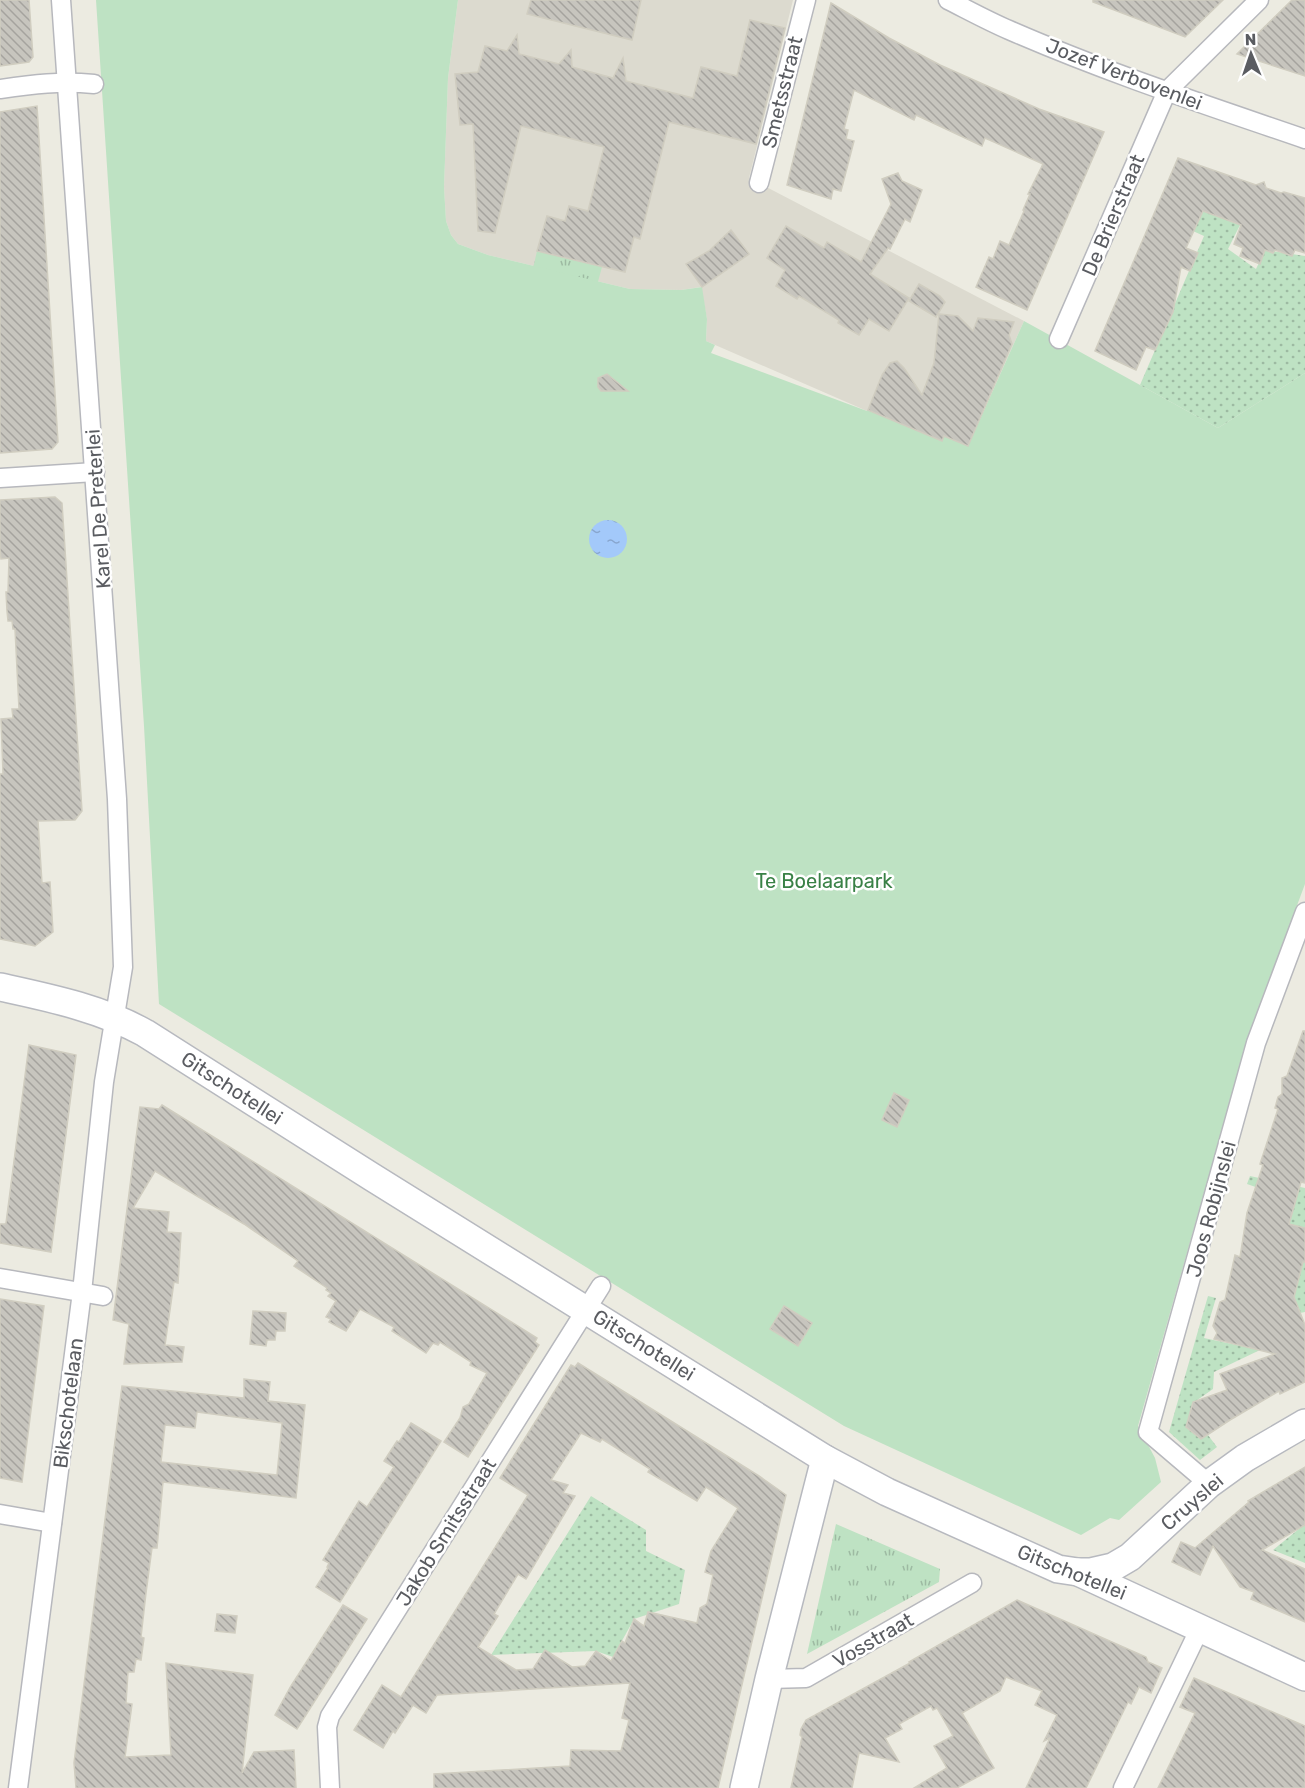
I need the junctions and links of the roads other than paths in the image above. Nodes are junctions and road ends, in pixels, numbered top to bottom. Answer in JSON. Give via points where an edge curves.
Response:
{"nodes":[{"id":1,"x":61,"y":0,"type":"edge"},
{"id":2,"x":806,"y":0,"type":"edge"},
{"id":3,"x":948,"y":0,"type":"edge"},
{"id":4,"x":1259,"y":0,"type":"edge"},
{"id":5,"x":66,"y":81,"type":"junction"},
{"id":6,"x":94,"y":84,"type":"dead end"},
{"id":7,"x":0,"y":89,"type":"edge"},
{"id":8,"x":1167,"y":91,"type":"junction"},
{"id":9,"x":1305,"y":139,"type":"edge"},
{"id":10,"x":759,"y":183,"type":"dead end"},
{"id":11,"x":1059,"y":339,"type":"dead end"},
{"id":12,"x":95,"y":472,"type":"junction"},
{"id":13,"x":0,"y":477,"type":"edge"},
{"id":14,"x":1305,"y":912,"type":"edge"},
{"id":15,"x":0,"y":987,"type":"edge"},
{"id":16,"x":115,"y":1018,"type":"junction"},
{"id":17,"x":0,"y":1278,"type":"edge"},
{"id":18,"x":601,"y":1286,"type":"dead end"},
{"id":19,"x":82,"y":1292,"type":"junction"},
{"id":20,"x":103,"y":1296,"type":"dead end"},
{"id":21,"x":586,"y":1309,"type":"junction"},
{"id":22,"x":1305,"y":1423,"type":"edge"},
{"id":23,"x":825,"y":1458,"type":"junction"},
{"id":24,"x":1209,"y":1484,"type":"junction"},
{"id":25,"x":0,"y":1514,"type":"edge"},
{"id":26,"x":52,"y":1523,"type":"junction"},
{"id":27,"x":1078,"y":1572,"type":"junction"},
{"id":28,"x":972,"y":1583,"type":"dead end"},
{"id":29,"x":1200,"y":1628,"type":"junction"},
{"id":30,"x":1305,"y":1677,"type":"edge"},
{"id":31,"x":769,"y":1679,"type":"junction"},
{"id":32,"x":18,"y":1788,"type":"edge"},
{"id":33,"x":330,"y":1788,"type":"edge"},
{"id":34,"x":744,"y":1788,"type":"edge"},
{"id":35,"x":1123,"y":1788,"type":"edge"}],
"edges":[{"from":1,"to":5,"type":"street","name":"Karel De Preterlei"},
{"from":2,"to":10,"type":"street","name":"Smetsstraat"},
{"from":3,"to":8,"type":"street","name":"Jozef Verbovenlei","via":[[1009,30]]},
{"from":4,"to":8,"type":"street"},
{"from":5,"to":6,"type":"street"},
{"from":5,"to":7,"type":"street"},
{"from":5,"to":12,"type":"street","name":"Karel De Preterlei"},
{"from":8,"to":9,"type":"street","name":"Jozef Verbovenlei"},
{"from":8,"to":11,"type":"street","name":"De Brierstraat"},
{"from":12,"to":13,"type":"street"},
{"from":12,"to":16,"type":"street","name":"Karel De Preterlei","via":[[123,967]]},
{"from":14,"to":24,"type":"street","name":"Joos Robijnslei","via":[[1257,1043],[1148,1432]]},
{"from":15,"to":16,"type":"street","name":"Gitschotellei"},
{"from":16,"to":19,"type":"street","name":"Bikschotelaan","via":[[104,1082]]},
{"from":16,"to":21,"type":"street","name":"Gitschotellei","via":[[160,1041]]},
{"from":17,"to":19,"type":"street"},
{"from":18,"to":21,"type":"street","name":"Jakob Smitsstraat"},
{"from":19,"to":20,"type":"street"},
{"from":19,"to":26,"type":"street","name":"Bikschotelaan"},
{"from":21,"to":23,"type":"street","name":"Gitschotellei"},
{"from":21,"to":33,"type":"street","name":"Jakob Smitsstraat","via":[[330,1716]]},
{"from":22,"to":24,"type":"street","name":"Cruyslei","via":[[1253,1452]]},
{"from":23,"to":27,"type":"street","name":"Gitschotellei","via":[[887,1492],[1058,1569]]},
{"from":23,"to":31,"type":"street"},
{"from":24,"to":27,"type":"street","name":"Cruyslei","via":[[1130,1557],[1113,1567]]},
{"from":25,"to":26,"type":"street"},
{"from":26,"to":32,"type":"street","name":"Bikschotelaan"},
{"from":27,"to":29,"type":"street","name":"Gitschotellei"},
{"from":28,"to":31,"type":"street","name":"Vosstraat","via":[[806,1678]]},
{"from":29,"to":30,"type":"street","name":"Gitschotellei"},
{"from":29,"to":35,"type":"street"},
{"from":31,"to":34,"type":"street"}]}
